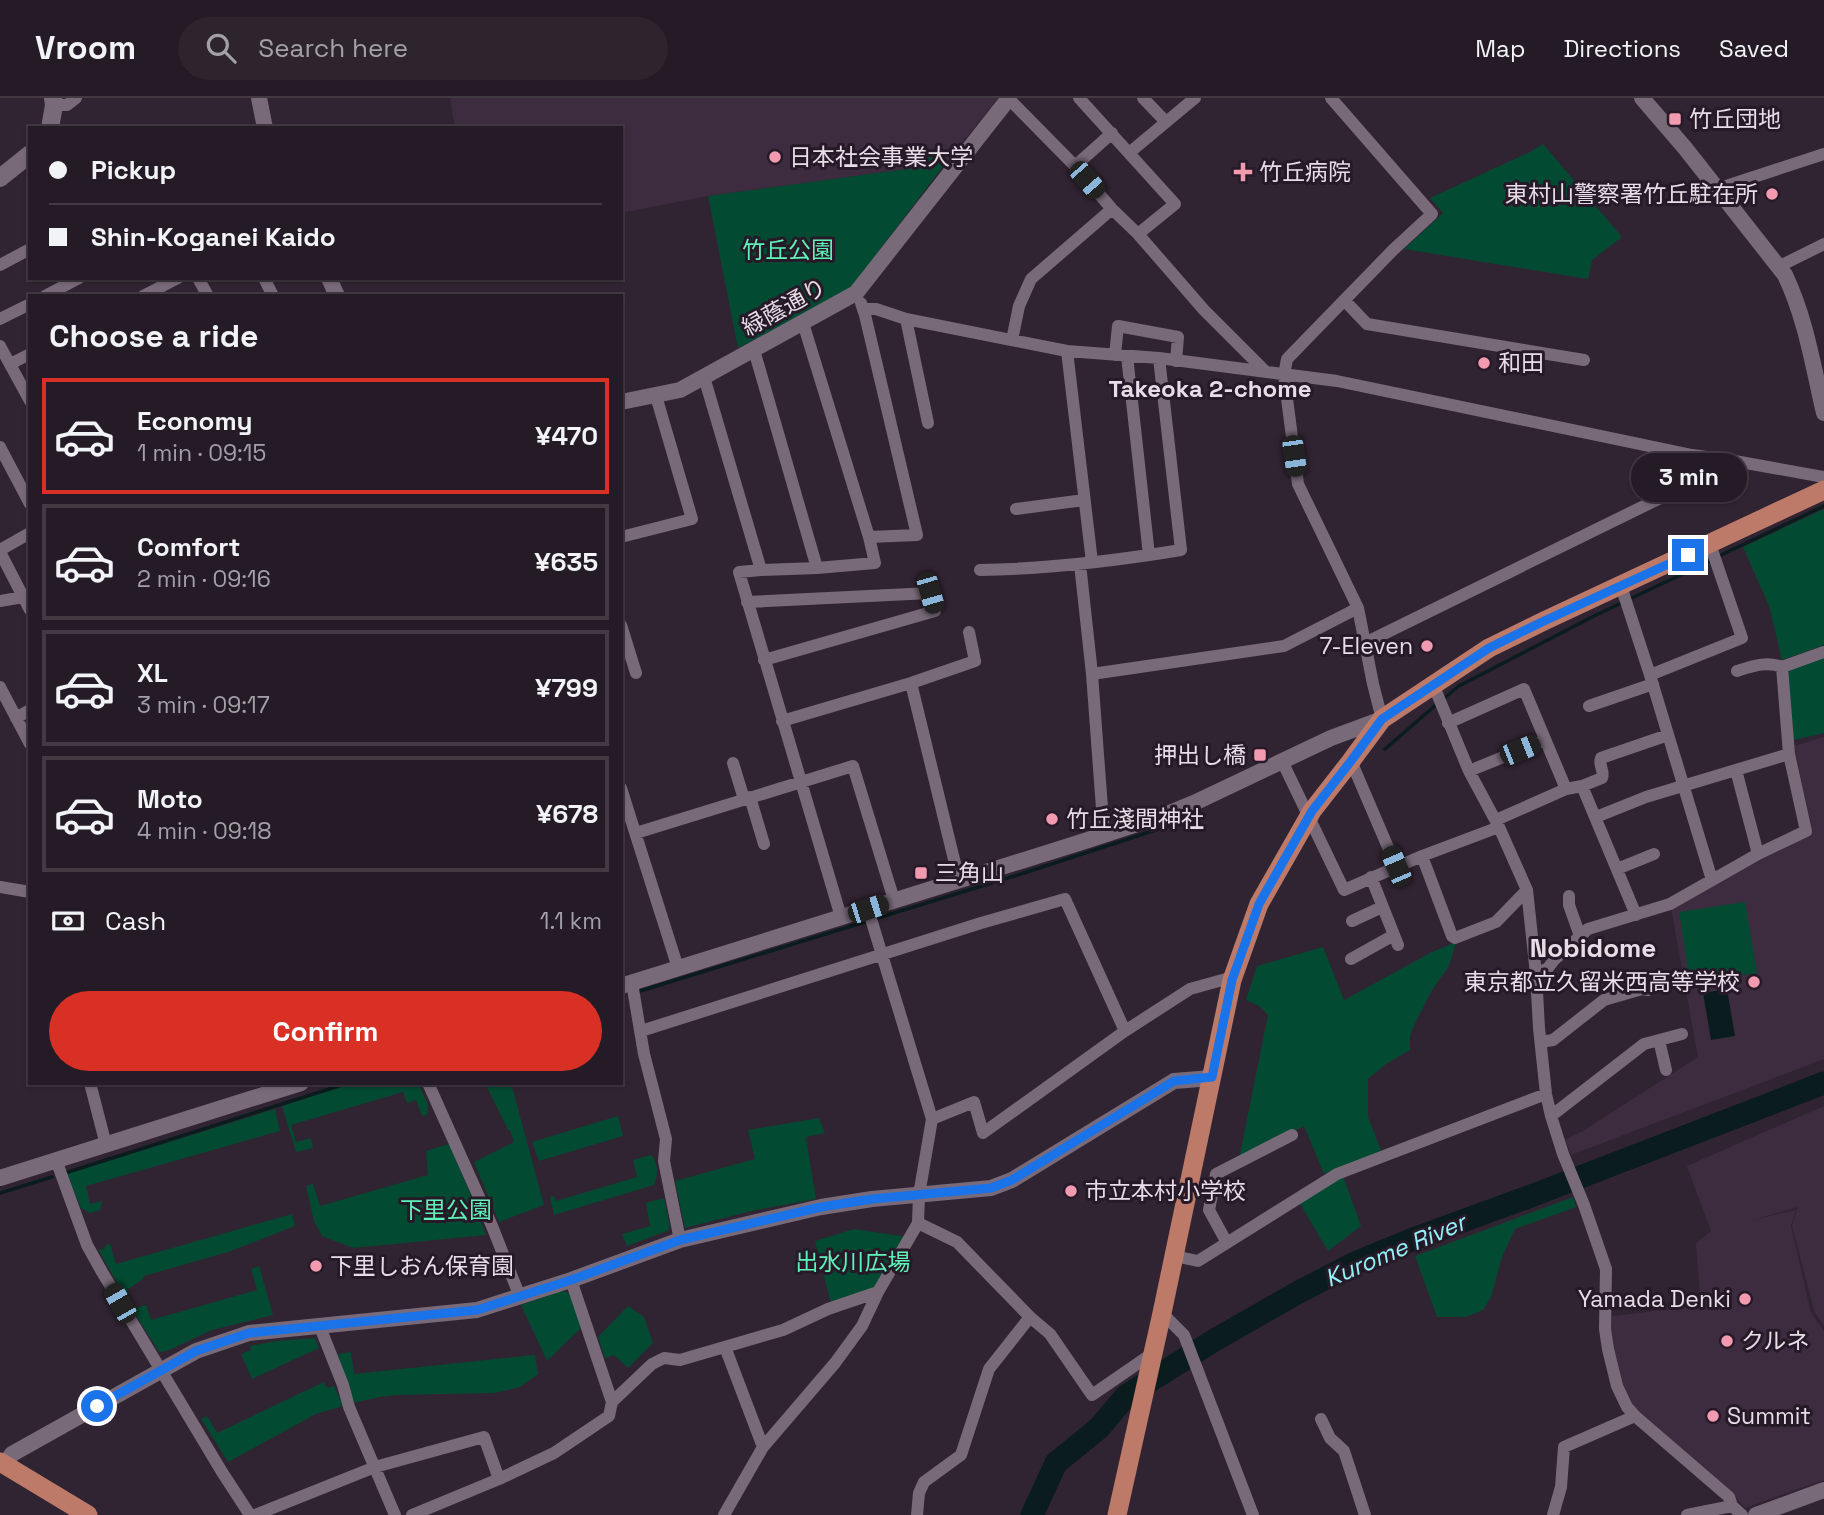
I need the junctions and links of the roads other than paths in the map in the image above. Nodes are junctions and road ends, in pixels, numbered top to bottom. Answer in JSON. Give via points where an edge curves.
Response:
{"nodes":[{"id":1,"x":76,"y":98,"type":"edge"},
{"id":2,"x":259,"y":98,"type":"edge"},
{"id":3,"x":1009,"y":98,"type":"edge"},
{"id":4,"x":1079,"y":98,"type":"edge"},
{"id":5,"x":1143,"y":98,"type":"edge"},
{"id":6,"x":1195,"y":98,"type":"edge"},
{"id":7,"x":1642,"y":98,"type":"edge"},
{"id":8,"x":1335,"y":99,"type":"edge"},
{"id":9,"x":53,"y":101,"type":"edge"},
{"id":10,"x":1166,"y":122,"type":"junction"},
{"id":11,"x":51,"y":126,"type":"edge"},
{"id":12,"x":265,"y":126,"type":"edge"},
{"id":13,"x":1112,"y":133,"type":"junction"},
{"id":14,"x":1129,"y":153,"type":"junction"},
{"id":15,"x":1824,"y":154,"type":"edge"},
{"id":16,"x":28,"y":156,"type":"edge"},
{"id":17,"x":1075,"y":166,"type":"junction"},
{"id":18,"x":0,"y":178,"type":"edge"},
{"id":19,"x":1717,"y":189,"type":"junction"},
{"id":20,"x":1112,"y":209,"type":"junction"},
{"id":21,"x":1138,"y":234,"type":"junction"},
{"id":22,"x":1824,"y":244,"type":"edge"},
{"id":23,"x":28,"y":250,"type":"edge"},
{"id":24,"x":0,"y":265,"type":"edge"},
{"id":25,"x":1780,"y":266,"type":"junction"},
{"id":26,"x":73,"y":280,"type":"edge"},
{"id":27,"x":173,"y":280,"type":"edge"},
{"id":28,"x":856,"y":293,"type":"junction"},
{"id":29,"x":49,"y":294,"type":"edge"},
{"id":30,"x":147,"y":294,"type":"edge"},
{"id":31,"x":1344,"y":300,"type":"junction"},
{"id":32,"x":28,"y":305,"type":"edge"},
{"id":33,"x":864,"y":309,"type":"junction"},
{"id":34,"x":0,"y":319,"type":"edge"},
{"id":35,"x":906,"y":319,"type":"junction"},
{"id":36,"x":803,"y":323,"type":"junction"},
{"id":37,"x":1012,"y":340,"type":"junction"},
{"id":38,"x":0,"y":346,"type":"edge"},
{"id":39,"x":754,"y":350,"type":"junction"},
{"id":40,"x":1067,"y":351,"type":"junction"},
{"id":41,"x":28,"y":355,"type":"edge"},
{"id":42,"x":1121,"y":355,"type":"junction"},
{"id":43,"x":1159,"y":358,"type":"junction"},
{"id":44,"x":1584,"y":360,"type":"dead end"},
{"id":45,"x":1176,"y":361,"type":"junction"},
{"id":46,"x":9,"y":364,"type":"junction"},
{"id":47,"x":1266,"y":372,"type":"junction"},
{"id":48,"x":1284,"y":375,"type":"junction"},
{"id":49,"x":704,"y":377,"type":"junction"},
{"id":50,"x":656,"y":396,"type":"junction"},
{"id":51,"x":28,"y":397,"type":"edge"},
{"id":52,"x":623,"y":402,"type":"edge"},
{"id":53,"x":1824,"y":413,"type":"edge"},
{"id":54,"x":929,"y":423,"type":"dead end"},
{"id":55,"x":0,"y":447,"type":"edge"},
{"id":56,"x":1729,"y":460,"type":"junction"},
{"id":57,"x":1824,"y":477,"type":"edge"},
{"id":58,"x":1824,"y":490,"type":"edge"},
{"id":59,"x":28,"y":500,"type":"edge"},
{"id":60,"x":1084,"y":500,"type":"junction"},
{"id":61,"x":1016,"y":509,"type":"dead end"},
{"id":62,"x":28,"y":534,"type":"edge"},
{"id":63,"x":623,"y":536,"type":"edge"},
{"id":64,"x":869,"y":537,"type":"junction"},
{"id":65,"x":0,"y":551,"type":"edge"},
{"id":66,"x":1713,"y":553,"type":"junction"},
{"id":67,"x":1149,"y":555,"type":"junction"},
{"id":68,"x":1086,"y":563,"type":"junction"},
{"id":69,"x":817,"y":568,"type":"junction"},
{"id":70,"x":761,"y":570,"type":"junction"},
{"id":71,"x":980,"y":570,"type":"dead end"},
{"id":72,"x":23,"y":597,"type":"junction"},
{"id":73,"x":1624,"y":597,"type":"junction"},
{"id":74,"x":0,"y":601,"type":"edge"},
{"id":75,"x":747,"y":602,"type":"junction"},
{"id":76,"x":28,"y":606,"type":"edge"},
{"id":77,"x":1358,"y":608,"type":"junction"},
{"id":78,"x":623,"y":631,"type":"edge"},
{"id":79,"x":969,"y":632,"type":"dead end"},
{"id":80,"x":1365,"y":643,"type":"junction"},
{"id":81,"x":1824,"y":652,"type":"edge"},
{"id":82,"x":764,"y":660,"type":"junction"},
{"id":83,"x":1782,"y":667,"type":"junction"},
{"id":84,"x":1737,"y":671,"type":"dead end"},
{"id":85,"x":636,"y":673,"type":"dead end"},
{"id":86,"x":1092,"y":674,"type":"junction"},
{"id":87,"x":1652,"y":679,"type":"junction"},
{"id":88,"x":911,"y":682,"type":"junction"},
{"id":89,"x":0,"y":687,"type":"edge"},
{"id":90,"x":1437,"y":696,"type":"junction"},
{"id":91,"x":1589,"y":706,"type":"dead end"},
{"id":92,"x":28,"y":711,"type":"edge"},
{"id":93,"x":16,"y":718,"type":"junction"},
{"id":94,"x":1382,"y":719,"type":"junction"},
{"id":95,"x":782,"y":722,"type":"junction"},
{"id":96,"x":1448,"y":723,"type":"junction"},
{"id":97,"x":1668,"y":735,"type":"junction"},
{"id":98,"x":28,"y":740,"type":"edge"},
{"id":99,"x":1545,"y":740,"type":"junction"},
{"id":100,"x":1789,"y":754,"type":"junction"},
{"id":101,"x":1282,"y":761,"type":"junction"},
{"id":102,"x":1351,"y":761,"type":"junction"},
{"id":103,"x":733,"y":763,"type":"dead end"},
{"id":104,"x":1469,"y":771,"type":"junction"},
{"id":105,"x":1736,"y":771,"type":"junction"},
{"id":106,"x":800,"y":781,"type":"junction"},
{"id":107,"x":1685,"y":785,"type":"junction"},
{"id":108,"x":1583,"y":786,"type":"junction"},
{"id":109,"x":1566,"y":789,"type":"junction"},
{"id":110,"x":623,"y":794,"type":"edge"},
{"id":111,"x":747,"y":798,"type":"junction"},
{"id":112,"x":1308,"y":817,"type":"junction"},
{"id":113,"x":1596,"y":817,"type":"junction"},
{"id":114,"x":1497,"y":824,"type":"junction"},
{"id":115,"x":636,"y":833,"type":"junction"},
{"id":116,"x":1104,"y":835,"type":"junction"},
{"id":117,"x":764,"y":844,"type":"dead end"},
{"id":118,"x":1654,"y":854,"type":"dead end"},
{"id":119,"x":1758,"y":854,"type":"junction"},
{"id":120,"x":1422,"y":856,"type":"junction"},
{"id":121,"x":1396,"y":866,"type":"junction"},
{"id":122,"x":1617,"y":869,"type":"junction"},
{"id":123,"x":1371,"y":877,"type":"junction"},
{"id":124,"x":959,"y":880,"type":"junction"},
{"id":125,"x":1712,"y":880,"type":"junction"},
{"id":126,"x":0,"y":887,"type":"edge"},
{"id":127,"x":1527,"y":890,"type":"junction"},
{"id":128,"x":28,"y":892,"type":"edge"},
{"id":129,"x":1569,"y":896,"type":"dead end"},
{"id":130,"x":894,"y":900,"type":"junction"},
{"id":131,"x":1382,"y":906,"type":"junction"},
{"id":132,"x":1636,"y":915,"type":"junction"},
{"id":133,"x":870,"y":916,"type":"junction"},
{"id":134,"x":841,"y":917,"type":"junction"},
{"id":135,"x":1352,"y":921,"type":"dead end"},
{"id":136,"x":1580,"y":936,"type":"junction"},
{"id":137,"x":881,"y":955,"type":"junction"},
{"id":138,"x":1351,"y":959,"type":"dead end"},
{"id":139,"x":678,"y":968,"type":"junction"},
{"id":140,"x":1536,"y":974,"type":"junction"},
{"id":141,"x":1233,"y":978,"type":"junction"},
{"id":142,"x":630,"y":988,"type":"edge"},
{"id":143,"x":1648,"y":990,"type":"dead end"},
{"id":144,"x":641,"y":1031,"type":"junction"},
{"id":145,"x":1125,"y":1031,"type":"junction"},
{"id":146,"x":1682,"y":1034,"type":"dead end"},
{"id":147,"x":1659,"y":1040,"type":"junction"},
{"id":148,"x":1541,"y":1042,"type":"junction"},
{"id":149,"x":1666,"y":1070,"type":"dead end"},
{"id":150,"x":1212,"y":1077,"type":"junction"},
{"id":151,"x":91,"y":1085,"type":"edge"},
{"id":152,"x":429,"y":1085,"type":"edge"},
{"id":153,"x":282,"y":1086,"type":"edge"},
{"id":154,"x":1546,"y":1094,"type":"junction"},
{"id":155,"x":1550,"y":1116,"type":"junction"},
{"id":156,"x":932,"y":1119,"type":"junction"},
{"id":157,"x":1292,"y":1135,"type":"dead end"},
{"id":158,"x":106,"y":1145,"type":"junction"},
{"id":159,"x":56,"y":1160,"type":"junction"},
{"id":160,"x":0,"y":1178,"type":"edge"},
{"id":161,"x":919,"y":1195,"type":"junction"},
{"id":162,"x":918,"y":1223,"type":"junction"},
{"id":163,"x":680,"y":1240,"type":"junction"},
{"id":164,"x":1227,"y":1243,"type":"junction"},
{"id":165,"x":1174,"y":1256,"type":"junction"},
{"id":166,"x":571,"y":1280,"type":"junction"},
{"id":167,"x":878,"y":1292,"type":"junction"},
{"id":168,"x":520,"y":1297,"type":"junction"},
{"id":169,"x":1162,"y":1313,"type":"junction"},
{"id":170,"x":1030,"y":1317,"type":"junction"},
{"id":171,"x":320,"y":1327,"type":"junction"},
{"id":172,"x":725,"y":1347,"type":"junction"},
{"id":173,"x":1152,"y":1359,"type":"junction"},
{"id":174,"x":160,"y":1369,"type":"junction"},
{"id":175,"x":612,"y":1402,"type":"junction"},
{"id":176,"x":1634,"y":1416,"type":"junction"},
{"id":177,"x":1321,"y":1419,"type":"dead end"},
{"id":178,"x":762,"y":1447,"type":"junction"},
{"id":179,"x":2,"y":1464,"type":"edge"},
{"id":180,"x":375,"y":1467,"type":"junction"},
{"id":181,"x":499,"y":1479,"type":"junction"},
{"id":182,"x":1824,"y":1490,"type":"edge"},
{"id":183,"x":1737,"y":1511,"type":"edge"},
{"id":184,"x":75,"y":1512,"type":"edge"},
{"id":185,"x":253,"y":1515,"type":"edge"},
{"id":186,"x":395,"y":1515,"type":"edge"},
{"id":187,"x":412,"y":1515,"type":"edge"},
{"id":188,"x":724,"y":1515,"type":"edge"},
{"id":189,"x":917,"y":1515,"type":"edge"},
{"id":190,"x":1117,"y":1515,"type":"edge"},
{"id":191,"x":1253,"y":1515,"type":"edge"},
{"id":192,"x":1365,"y":1515,"type":"edge"},
{"id":193,"x":1553,"y":1515,"type":"edge"},
{"id":194,"x":1687,"y":1515,"type":"edge"},
{"id":195,"x":1756,"y":1515,"type":"edge"}],
"edges":[{"from":1,"to":9,"type":"street","via":[[67,105]]},
{"from":2,"to":12,"type":"street"},
{"from":3,"to":17,"type":"street"},
{"from":3,"to":28,"type":"street","name":"緑蔭通り"},
{"from":4,"to":13,"type":"street"},
{"from":5,"to":10,"type":"street"},
{"from":6,"to":10,"type":"street"},
{"from":7,"to":19,"type":"street"},
{"from":8,"to":31,"type":"street","via":[[1432,215]]},
{"from":9,"to":11,"type":"main road"},
{"from":10,"to":14,"type":"street"},
{"from":13,"to":14,"type":"street"},
{"from":13,"to":17,"type":"street"},
{"from":14,"to":21,"type":"street","via":[[1175,204]]},
{"from":15,"to":19,"type":"street"},
{"from":16,"to":18,"type":"main road"},
{"from":17,"to":20,"type":"street"},
{"from":19,"to":25,"type":"street"},
{"from":20,"to":21,"type":"street"},
{"from":20,"to":37,"type":"street","via":[[1031,279]]},
{"from":21,"to":47,"type":"street"},
{"from":22,"to":25,"type":"street"},
{"from":23,"to":24,"type":"street"},
{"from":25,"to":53,"type":"street","via":[[1805,331]]},
{"from":26,"to":29,"type":"street"},
{"from":27,"to":30,"type":"street"},
{"from":28,"to":33,"type":"street"},
{"from":28,"to":36,"type":"street","name":"緑蔭通り"},
{"from":31,"to":44,"type":"street","via":[[1367,324]]},
{"from":31,"to":48,"type":"street","via":[[1287,359]]},
{"from":32,"to":34,"type":"street"},
{"from":33,"to":35,"type":"street"},
{"from":33,"to":64,"type":"street","via":[[917,535]]},
{"from":35,"to":37,"type":"street"},
{"from":35,"to":54,"type":"street"},
{"from":36,"to":39,"type":"street","name":"緑蔭通り"},
{"from":36,"to":64,"type":"street"},
{"from":37,"to":40,"type":"street"},
{"from":38,"to":46,"type":"street"},
{"from":39,"to":49,"type":"street","name":"緑蔭通り"},
{"from":39,"to":69,"type":"street"},
{"from":40,"to":42,"type":"street"},
{"from":40,"to":60,"type":"street"},
{"from":41,"to":46,"type":"street"},
{"from":42,"to":43,"type":"street"},
{"from":42,"to":45,"type":"street","via":[[1118,326],[1178,337]]},
{"from":42,"to":67,"type":"street"},
{"from":43,"to":45,"type":"street"},
{"from":43,"to":67,"type":"street","via":[[1181,550]]},
{"from":45,"to":47,"type":"street"},
{"from":46,"to":51,"type":"street"},
{"from":47,"to":48,"type":"street"},
{"from":48,"to":56,"type":"street","via":[[1337,381]]},
{"from":48,"to":77,"type":"street","via":[[1298,484]]},
{"from":49,"to":50,"type":"street","name":"緑蔭通り"},
{"from":49,"to":70,"type":"street"},
{"from":50,"to":52,"type":"street","name":"緑蔭通り"},
{"from":50,"to":63,"type":"street","via":[[692,519]]},
{"from":55,"to":59,"type":"street"},
{"from":56,"to":57,"type":"street"},
{"from":56,"to":80,"type":"street"},
{"from":58,"to":66,"type":"main road"},
{"from":60,"to":61,"type":"street"},
{"from":60,"to":68,"type":"street"},
{"from":62,"to":65,"type":"street"},
{"from":64,"to":69,"type":"street","via":[[875,563]]},
{"from":65,"to":72,"type":"street"},
{"from":66,"to":73,"type":"main road"},
{"from":66,"to":87,"type":"street","via":[[1742,638]]},
{"from":67,"to":68,"type":"street"},
{"from":68,"to":71,"type":"street"},
{"from":68,"to":86,"type":"street"},
{"from":69,"to":70,"type":"street"},
{"from":70,"to":75,"type":"street","via":[[739,572]]},
{"from":72,"to":74,"type":"street"},
{"from":72,"to":76,"type":"street"},
{"from":73,"to":87,"type":"street"},
{"from":73,"to":90,"type":"main road","via":[[1544,621],[1489,648]]},
{"from":75,"to":82,"type":"street"},
{"from":75,"to":82,"type":"street","via":[[930,593],[935,611]]},
{"from":77,"to":80,"type":"street"},
{"from":77,"to":86,"type":"street","via":[[1284,646]]},
{"from":78,"to":85,"type":"street"},
{"from":79,"to":88,"type":"street","via":[[975,661]]},
{"from":80,"to":94,"type":"street"},
{"from":81,"to":83,"type":"street"},
{"from":82,"to":95,"type":"street"},
{"from":83,"to":84,"type":"street","via":[[1762,663]]},
{"from":83,"to":100,"type":"street"},
{"from":86,"to":116,"type":"street"},
{"from":87,"to":91,"type":"street"},
{"from":87,"to":97,"type":"street"},
{"from":88,"to":95,"type":"street"},
{"from":88,"to":124,"type":"street"},
{"from":89,"to":93,"type":"street"},
{"from":90,"to":94,"type":"main road"},
{"from":90,"to":96,"type":"street"},
{"from":92,"to":93,"type":"street"},
{"from":93,"to":98,"type":"street"},
{"from":94,"to":101,"type":"street"},
{"from":94,"to":102,"type":"main road"},
{"from":95,"to":106,"type":"street"},
{"from":96,"to":99,"type":"street","via":[[1524,690]]},
{"from":96,"to":104,"type":"street"},
{"from":97,"to":107,"type":"street"},
{"from":97,"to":108,"type":"street","via":[[1601,758],[1602,778]]},
{"from":99,"to":104,"type":"street"},
{"from":99,"to":109,"type":"street"},
{"from":100,"to":105,"type":"street"},
{"from":100,"to":119,"type":"street","via":[[1806,831]]},
{"from":101,"to":112,"type":"street"},
{"from":101,"to":116,"type":"street","via":[[1194,803]]},
{"from":102,"to":112,"type":"main road"},
{"from":102,"to":121,"type":"street"},
{"from":103,"to":111,"type":"street"},
{"from":104,"to":114,"type":"street"},
{"from":105,"to":107,"type":"street"},
{"from":105,"to":119,"type":"street"},
{"from":106,"to":111,"type":"street"},
{"from":106,"to":130,"type":"street","via":[[853,766]]},
{"from":106,"to":134,"type":"street"},
{"from":107,"to":113,"type":"street"},
{"from":107,"to":125,"type":"street"},
{"from":108,"to":109,"type":"street"},
{"from":108,"to":113,"type":"street"},
{"from":109,"to":114,"type":"street"},
{"from":110,"to":115,"type":"street"},
{"from":111,"to":115,"type":"street"},
{"from":111,"to":117,"type":"street"},
{"from":112,"to":123,"type":"street","via":[[1343,890]]},
{"from":112,"to":141,"type":"main road","via":[[1259,904]]},
{"from":113,"to":122,"type":"street"},
{"from":114,"to":120,"type":"street"},
{"from":114,"to":127,"type":"street"},
{"from":115,"to":139,"type":"street"},
{"from":116,"to":124,"type":"street"},
{"from":118,"to":122,"type":"street"},
{"from":119,"to":125,"type":"street"},
{"from":120,"to":121,"type":"street"},
{"from":120,"to":127,"type":"street","via":[[1455,938],[1496,922]]},
{"from":121,"to":123,"type":"street"},
{"from":122,"to":132,"type":"street"},
{"from":123,"to":131,"type":"street"},
{"from":124,"to":130,"type":"street"},
{"from":125,"to":132,"type":"street","via":[[1670,904]]},
{"from":126,"to":128,"type":"street"},
{"from":127,"to":140,"type":"street"},
{"from":129,"to":136,"type":"street"},
{"from":130,"to":133,"type":"street"},
{"from":131,"to":135,"type":"street"},
{"from":131,"to":138,"type":"street","via":[[1396,940]]},
{"from":132,"to":136,"type":"street","via":[[1588,929]]},
{"from":133,"to":134,"type":"street"},
{"from":133,"to":137,"type":"street"},
{"from":134,"to":139,"type":"street"},
{"from":136,"to":140,"type":"street"},
{"from":137,"to":144,"type":"street"},
{"from":137,"to":145,"type":"street","via":[[1065,899]]},
{"from":137,"to":156,"type":"street"},
{"from":139,"to":142,"type":"street"},
{"from":140,"to":148,"type":"street"},
{"from":141,"to":145,"type":"street","via":[[1190,989]]},
{"from":141,"to":150,"type":"main road"},
{"from":142,"to":144,"type":"street"},
{"from":143,"to":148,"type":"street","via":[[1604,1000],[1553,1040]]},
{"from":144,"to":163,"type":"street","via":[[666,1139],[664,1161]]},
{"from":145,"to":156,"type":"street","via":[[983,1133],[974,1102]]},
{"from":146,"to":147,"type":"street"},
{"from":147,"to":149,"type":"street"},
{"from":147,"to":155,"type":"street","via":[[1644,1044]]},
{"from":148,"to":154,"type":"street"},
{"from":150,"to":161,"type":"street","via":[[1174,1081],[1012,1180],[991,1188]]},
{"from":150,"to":165,"type":"main road"},
{"from":151,"to":158,"type":"street"},
{"from":152,"to":168,"type":"street"},
{"from":153,"to":158,"type":"street"},
{"from":154,"to":155,"type":"street"},
{"from":154,"to":164,"type":"street","via":[[1337,1174]]},
{"from":155,"to":176,"type":"street","via":[[1606,1269],[1608,1349],[1616,1386]]},
{"from":156,"to":161,"type":"street"},
{"from":157,"to":164,"type":"street","via":[[1216,1174],[1209,1210]]},
{"from":158,"to":159,"type":"street"},
{"from":159,"to":160,"type":"street"},
{"from":159,"to":174,"type":"street","via":[[87,1245]]},
{"from":161,"to":162,"type":"street"},
{"from":161,"to":163,"type":"street","via":[[821,1207]]},
{"from":162,"to":167,"type":"street"},
{"from":162,"to":170,"type":"street","via":[[957,1242]]},
{"from":163,"to":166,"type":"street"},
{"from":164,"to":165,"type":"street","via":[[1198,1261]]},
{"from":165,"to":169,"type":"main road"},
{"from":166,"to":168,"type":"street"},
{"from":166,"to":175,"type":"street"},
{"from":167,"to":172,"type":"street","via":[[783,1330]]},
{"from":167,"to":178,"type":"street","via":[[862,1326],[835,1363]]},
{"from":168,"to":171,"type":"street","via":[[477,1310]]},
{"from":169,"to":173,"type":"main road"},
{"from":169,"to":191,"type":"street","via":[[1184,1335]]},
{"from":170,"to":173,"type":"street","via":[[1050,1334],[1092,1395]]},
{"from":170,"to":189,"type":"street","via":[[989,1369],[961,1455],[924,1482]]},
{"from":171,"to":174,"type":"street","via":[[249,1333]]},
{"from":171,"to":180,"type":"street"},
{"from":172,"to":175,"type":"street","via":[[680,1360],[664,1358]]},
{"from":172,"to":178,"type":"street"},
{"from":173,"to":190,"type":"main road"},
{"from":174,"to":179,"type":"street"},
{"from":174,"to":185,"type":"street"},
{"from":175,"to":181,"type":"street","via":[[609,1416],[554,1453]]},
{"from":176,"to":183,"type":"street","via":[[1729,1497]]},
{"from":176,"to":193,"type":"street","via":[[1564,1447]]},
{"from":177,"to":192,"type":"street","via":[[1330,1438],[1344,1451]]},
{"from":178,"to":188,"type":"street"},
{"from":179,"to":184,"type":"main road"},
{"from":180,"to":181,"type":"street","via":[[484,1437]]},
{"from":180,"to":185,"type":"street"},
{"from":180,"to":186,"type":"street"},
{"from":181,"to":187,"type":"street"},
{"from":182,"to":195,"type":"street"},
{"from":183,"to":194,"type":"street"}]}
